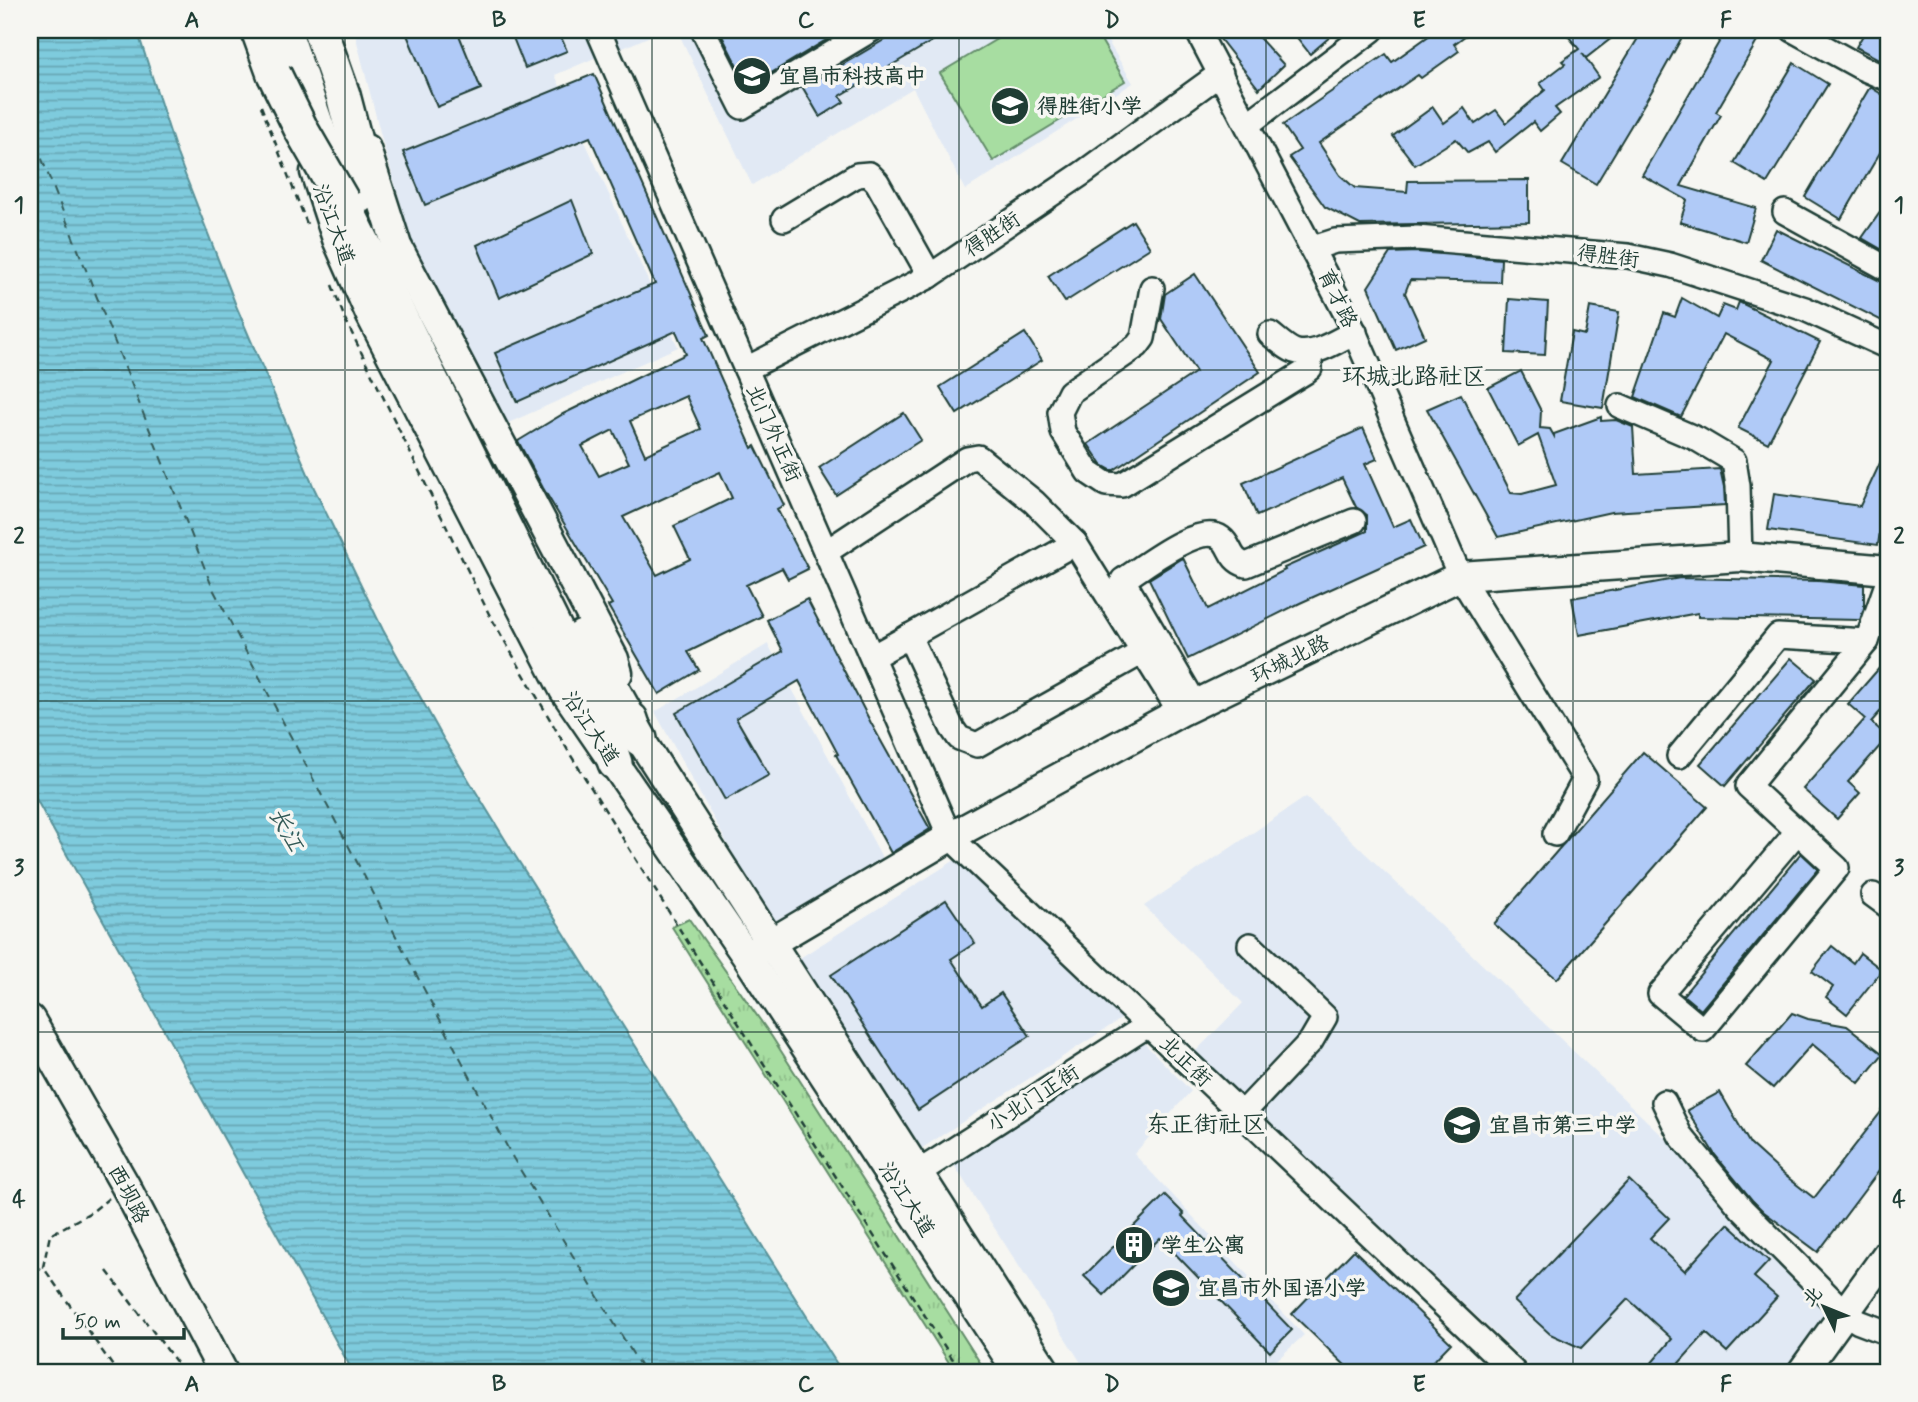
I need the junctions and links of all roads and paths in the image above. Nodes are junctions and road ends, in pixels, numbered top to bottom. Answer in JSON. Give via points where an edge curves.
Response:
{"nodes":[{"id":1,"x":258,"y":30,"type":"edge"},
{"id":2,"x":268,"y":30,"type":"edge"},
{"id":3,"x":284,"y":30,"type":"edge"},
{"id":4,"x":304,"y":30,"type":"edge"},
{"id":5,"x":320,"y":30,"type":"edge"},
{"id":6,"x":328,"y":30,"type":"edge"},
{"id":7,"x":597,"y":30,"type":"edge"},
{"id":8,"x":703,"y":30,"type":"edge"},
{"id":9,"x":871,"y":30,"type":"edge"},
{"id":10,"x":1197,"y":30,"type":"edge"},
{"id":11,"x":1372,"y":30,"type":"edge"},
{"id":12,"x":1793,"y":30,"type":"edge"},
{"id":13,"x":1221,"y":73,"type":"junction"},
{"id":14,"x":1888,"y":79,"type":"edge"},
{"id":15,"x":1248,"y":124,"type":"junction"},
{"id":16,"x":352,"y":199,"type":"junction"},
{"id":17,"x":1785,"y":212,"type":"dead end"},
{"id":18,"x":784,"y":219,"type":"dead end"},
{"id":19,"x":1313,"y":248,"type":"junction"},
{"id":20,"x":1888,"y":269,"type":"edge"},
{"id":21,"x":930,"y":275,"type":"junction"},
{"id":22,"x":1152,"y":288,"type":"dead end"},
{"id":23,"x":1354,"y":332,"type":"junction"},
{"id":24,"x":1270,"y":334,"type":"dead end"},
{"id":25,"x":1886,"y":341,"type":"edge"},
{"id":26,"x":1310,"y":352,"type":"junction"},
{"id":27,"x":746,"y":369,"type":"junction"},
{"id":28,"x":1620,"y":407,"type":"dead end"},
{"id":29,"x":1354,"y":521,"type":"dead end"},
{"id":30,"x":1075,"y":543,"type":"junction"},
{"id":31,"x":826,"y":552,"type":"junction"},
{"id":32,"x":1740,"y":557,"type":"junction"},
{"id":33,"x":1888,"y":570,"type":"edge"},
{"id":34,"x":1460,"y":576,"type":"junction"},
{"id":35,"x":1888,"y":581,"type":"edge"},
{"id":36,"x":909,"y":636,"type":"junction"},
{"id":37,"x":1867,"y":640,"type":"junction"},
{"id":38,"x":1141,"y":653,"type":"junction"},
{"id":39,"x":872,"y":657,"type":"junction"},
{"id":40,"x":1188,"y":709,"type":"junction"},
{"id":41,"x":640,"y":739,"type":"junction"},
{"id":42,"x":1679,"y":756,"type":"dead end"},
{"id":43,"x":615,"y":763,"type":"junction"},
{"id":44,"x":1797,"y":832,"type":"junction"},
{"id":45,"x":1555,"y":834,"type":"dead end"},
{"id":46,"x":950,"y":837,"type":"junction"},
{"id":47,"x":1250,"y":945,"type":"dead end"},
{"id":48,"x":759,"y":950,"type":"junction"},
{"id":49,"x":30,"y":1019,"type":"edge"},
{"id":50,"x":1148,"y":1025,"type":"junction"},
{"id":51,"x":1664,"y":1102,"type":"dead end"},
{"id":52,"x":1242,"y":1114,"type":"junction"},
{"id":53,"x":919,"y":1172,"type":"junction"},
{"id":54,"x":125,"y":1185,"type":"junction"},
{"id":55,"x":1888,"y":1253,"type":"edge"},
{"id":56,"x":43,"y":1267,"type":"junction"},
{"id":57,"x":107,"y":1271,"type":"dead end"},
{"id":58,"x":30,"y":1276,"type":"edge"},
{"id":59,"x":1888,"y":1281,"type":"edge"},
{"id":60,"x":1852,"y":1318,"type":"junction"},
{"id":61,"x":1888,"y":1333,"type":"edge"},
{"id":62,"x":117,"y":1372,"type":"edge"},
{"id":63,"x":184,"y":1372,"type":"edge"},
{"id":64,"x":223,"y":1372,"type":"edge"},
{"id":65,"x":1018,"y":1372,"type":"edge"},
{"id":66,"x":1046,"y":1372,"type":"edge"},
{"id":67,"x":1514,"y":1372,"type":"edge"},
{"id":68,"x":1802,"y":1372,"type":"edge"},
{"id":69,"x":1822,"y":1372,"type":"edge"}],
"edges":[{"from":1,"to":16,"type":"highway","bridge":true,"via":[[302,131]]},
{"from":2,"to":43,"type":"main road","name":"沿江大道","via":[[337,239],[371,316],[564,690]]},
{"from":3,"to":16,"type":"highway","bridge":true},
{"from":4,"to":16,"type":"highway"},
{"from":5,"to":16,"type":"highway","via":[[355,141]]},
{"from":6,"to":41,"type":"main road","name":"沿江大道","via":[[397,246],[614,659]]},
{"from":7,"to":27,"type":"street","name":"北门外正街"},
{"from":8,"to":9,"type":"street","via":[[742,107]]},
{"from":10,"to":13,"type":"street","name":"育才路"},
{"from":11,"to":15,"type":"street"},
{"from":12,"to":14,"type":"street"},
{"from":13,"to":15,"type":"street","name":"育才路"},
{"from":13,"to":21,"type":"street","name":"得胜街"},
{"from":15,"to":19,"type":"street","name":"育才路"},
{"from":16,"to":41,"type":"highway","via":[[501,488]]},
{"from":16,"to":43,"type":"highway","via":[[599,717]]},
{"from":17,"to":20,"type":"street"},
{"from":18,"to":21,"type":"street","via":[[857,175],[869,174]]},
{"from":19,"to":23,"type":"street","name":"育才路"},
{"from":19,"to":25,"type":"street","name":"得胜街","via":[[1335,241],[1418,237],[1628,256],[1702,275]]},
{"from":21,"to":27,"type":"street","name":"得胜街"},
{"from":22,"to":26,"type":"street","via":[[1143,338],[1070,392],[1060,412],[1063,432],[1088,472],[1107,484],[1122,485],[1305,372],[1310,368]]},
{"from":23,"to":26,"type":"street"},
{"from":23,"to":34,"type":"street","name":"育才路"},
{"from":24,"to":26,"type":"street","via":[[1290,350]]},
{"from":27,"to":31,"type":"street","name":"北门外正街"},
{"from":28,"to":32,"type":"street","via":[[1697,439],[1734,461]]},
{"from":29,"to":40,"type":"street","via":[[1246,565],[1236,562],[1221,538],[1206,533],[1123,580]]},
{"from":30,"to":31,"type":"street","via":[[978,457],[967,459]]},
{"from":30,"to":36,"type":"street"},
{"from":30,"to":38,"type":"street"},
{"from":31,"to":39,"type":"street","name":"北门外正街"},
{"from":32,"to":33,"type":"main road","name":"环城北路"},
{"from":32,"to":34,"type":"main road","name":"环城北路"},
{"from":34,"to":40,"type":"main road","name":"环城北路"},
{"from":34,"to":45,"type":"street","name":"育才路","via":[[1585,779]]},
{"from":35,"to":37,"type":"street"},
{"from":36,"to":38,"type":"street","via":[[952,728],[959,738],[977,745]]},
{"from":36,"to":39,"type":"street"},
{"from":37,"to":42,"type":"street","via":[[1779,636]]},
{"from":37,"to":44,"type":"street","via":[[1748,786]]},
{"from":38,"to":40,"type":"street"},
{"from":39,"to":46,"type":"street","name":"北门外正街"},
{"from":40,"to":46,"type":"main road","name":"环城北路"},
{"from":41,"to":48,"type":"main road","name":"沿江大道"},
{"from":43,"to":48,"type":"main road","name":"沿江大道"},
{"from":44,"to":44,"type":"street","via":[[1660,994],[1703,1030],[1837,868]]},
{"from":46,"to":48,"type":"main road","name":"环城北路"},
{"from":46,"to":50,"type":"street","name":"北正街"},
{"from":47,"to":52,"type":"street","via":[[1325,1017],[1311,1041]]},
{"from":48,"to":53,"type":"main road","name":"沿江大道"},
{"from":48,"to":65,"type":"main road","name":"沿江大道"},
{"from":49,"to":54,"type":"main road","name":"西坝路"},
{"from":50,"to":52,"type":"street","name":"北正街"},
{"from":50,"to":53,"type":"street","name":"小北门正街"},
{"from":51,"to":60,"type":"street","via":[[1680,1135],[1742,1209]]},
{"from":52,"to":67,"type":"street","name":"北正街"},
{"from":53,"to":66,"type":"main road","name":"沿江大道"},
{"from":54,"to":56,"type":"path","via":[[93,1211],[50,1235]]},
{"from":54,"to":64,"type":"main road","name":"西坝路"},
{"from":55,"to":60,"type":"main road"},
{"from":56,"to":58,"type":"path"},
{"from":56,"to":62,"type":"path"},
{"from":57,"to":63,"type":"path"},
{"from":59,"to":60,"type":"main road"},
{"from":60,"to":61,"type":"street"},
{"from":60,"to":68,"type":"main road"},
{"from":60,"to":69,"type":"main road"}]}
